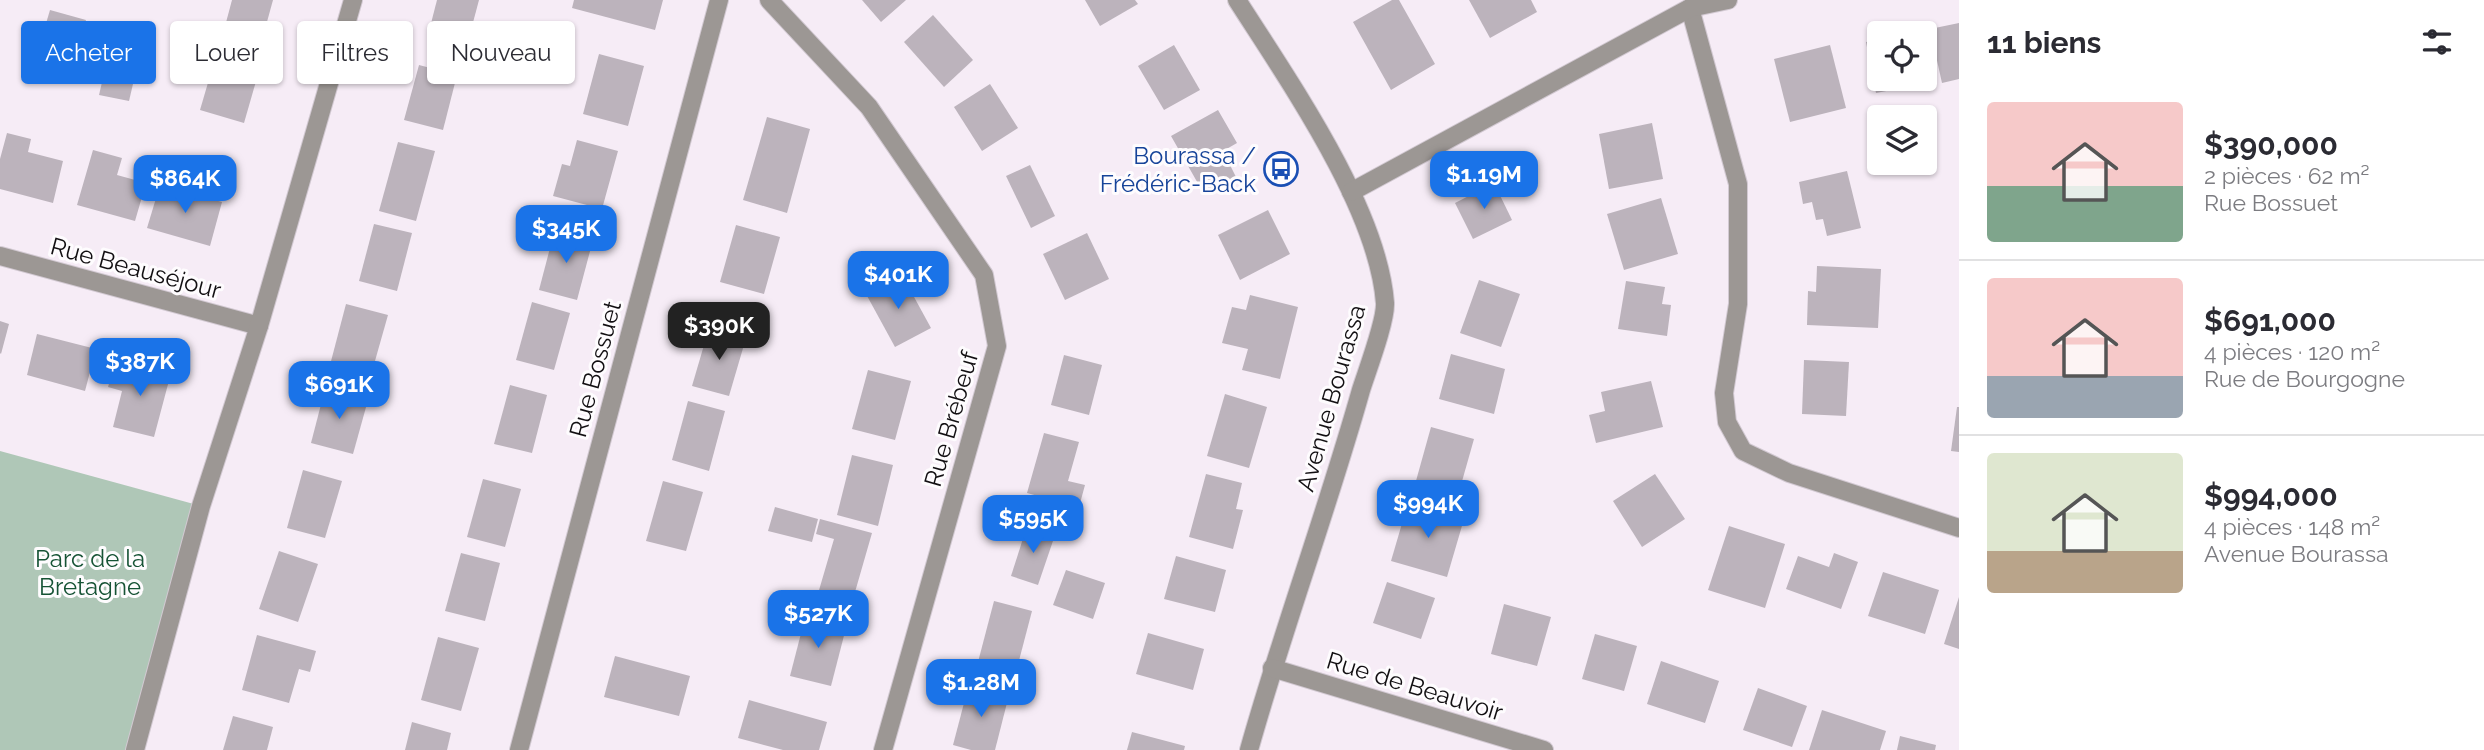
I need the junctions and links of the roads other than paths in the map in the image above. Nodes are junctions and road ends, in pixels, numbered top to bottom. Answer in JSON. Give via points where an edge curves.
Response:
{"nodes":[{"id":1,"x":353,"y":0,"type":"edge"},
{"id":2,"x":719,"y":0,"type":"edge"},
{"id":3,"x":769,"y":0,"type":"edge"},
{"id":4,"x":1237,"y":0,"type":"edge"},
{"id":5,"x":1728,"y":0,"type":"edge"},
{"id":6,"x":1690,"y":8,"type":"junction"},
{"id":7,"x":1351,"y":191,"type":"junction"},
{"id":8,"x":0,"y":256,"type":"edge"},
{"id":9,"x":259,"y":326,"type":"junction"},
{"id":10,"x":1959,"y":528,"type":"edge"},
{"id":11,"x":1272,"y":668,"type":"junction"},
{"id":12,"x":525,"y":749,"type":"edge"},
{"id":13,"x":135,"y":750,"type":"edge"},
{"id":14,"x":883,"y":750,"type":"edge"},
{"id":15,"x":1249,"y":750,"type":"edge"},
{"id":16,"x":1544,"y":750,"type":"edge"}],
"edges":[{"from":1,"to":9,"type":"street"},
{"from":2,"to":12,"type":"street","name":"Rue Bossuet"},
{"from":3,"to":14,"type":"street","name":"Rue Brébeuf","via":[[869,107],[984,275],[998,346]]},
{"from":4,"to":7,"type":"street","name":"Avenue Bourassa"},
{"from":5,"to":6,"type":"street"},
{"from":6,"to":7,"type":"street"},
{"from":6,"to":10,"type":"street","via":[[1738,184],[1738,304],[1724,393],[1727,422],[1743,451],[1789,473]]},
{"from":7,"to":11,"type":"street","name":"Avenue Bourassa","via":[[1375,256],[1385,306]]},
{"from":8,"to":9,"type":"street","name":"Rue Beauséjour"},
{"from":9,"to":13,"type":"street","via":[[201,506]]},
{"from":11,"to":15,"type":"street","name":"Avenue Bourassa"},
{"from":11,"to":16,"type":"street","name":"Rue de Beauvoir"}]}
